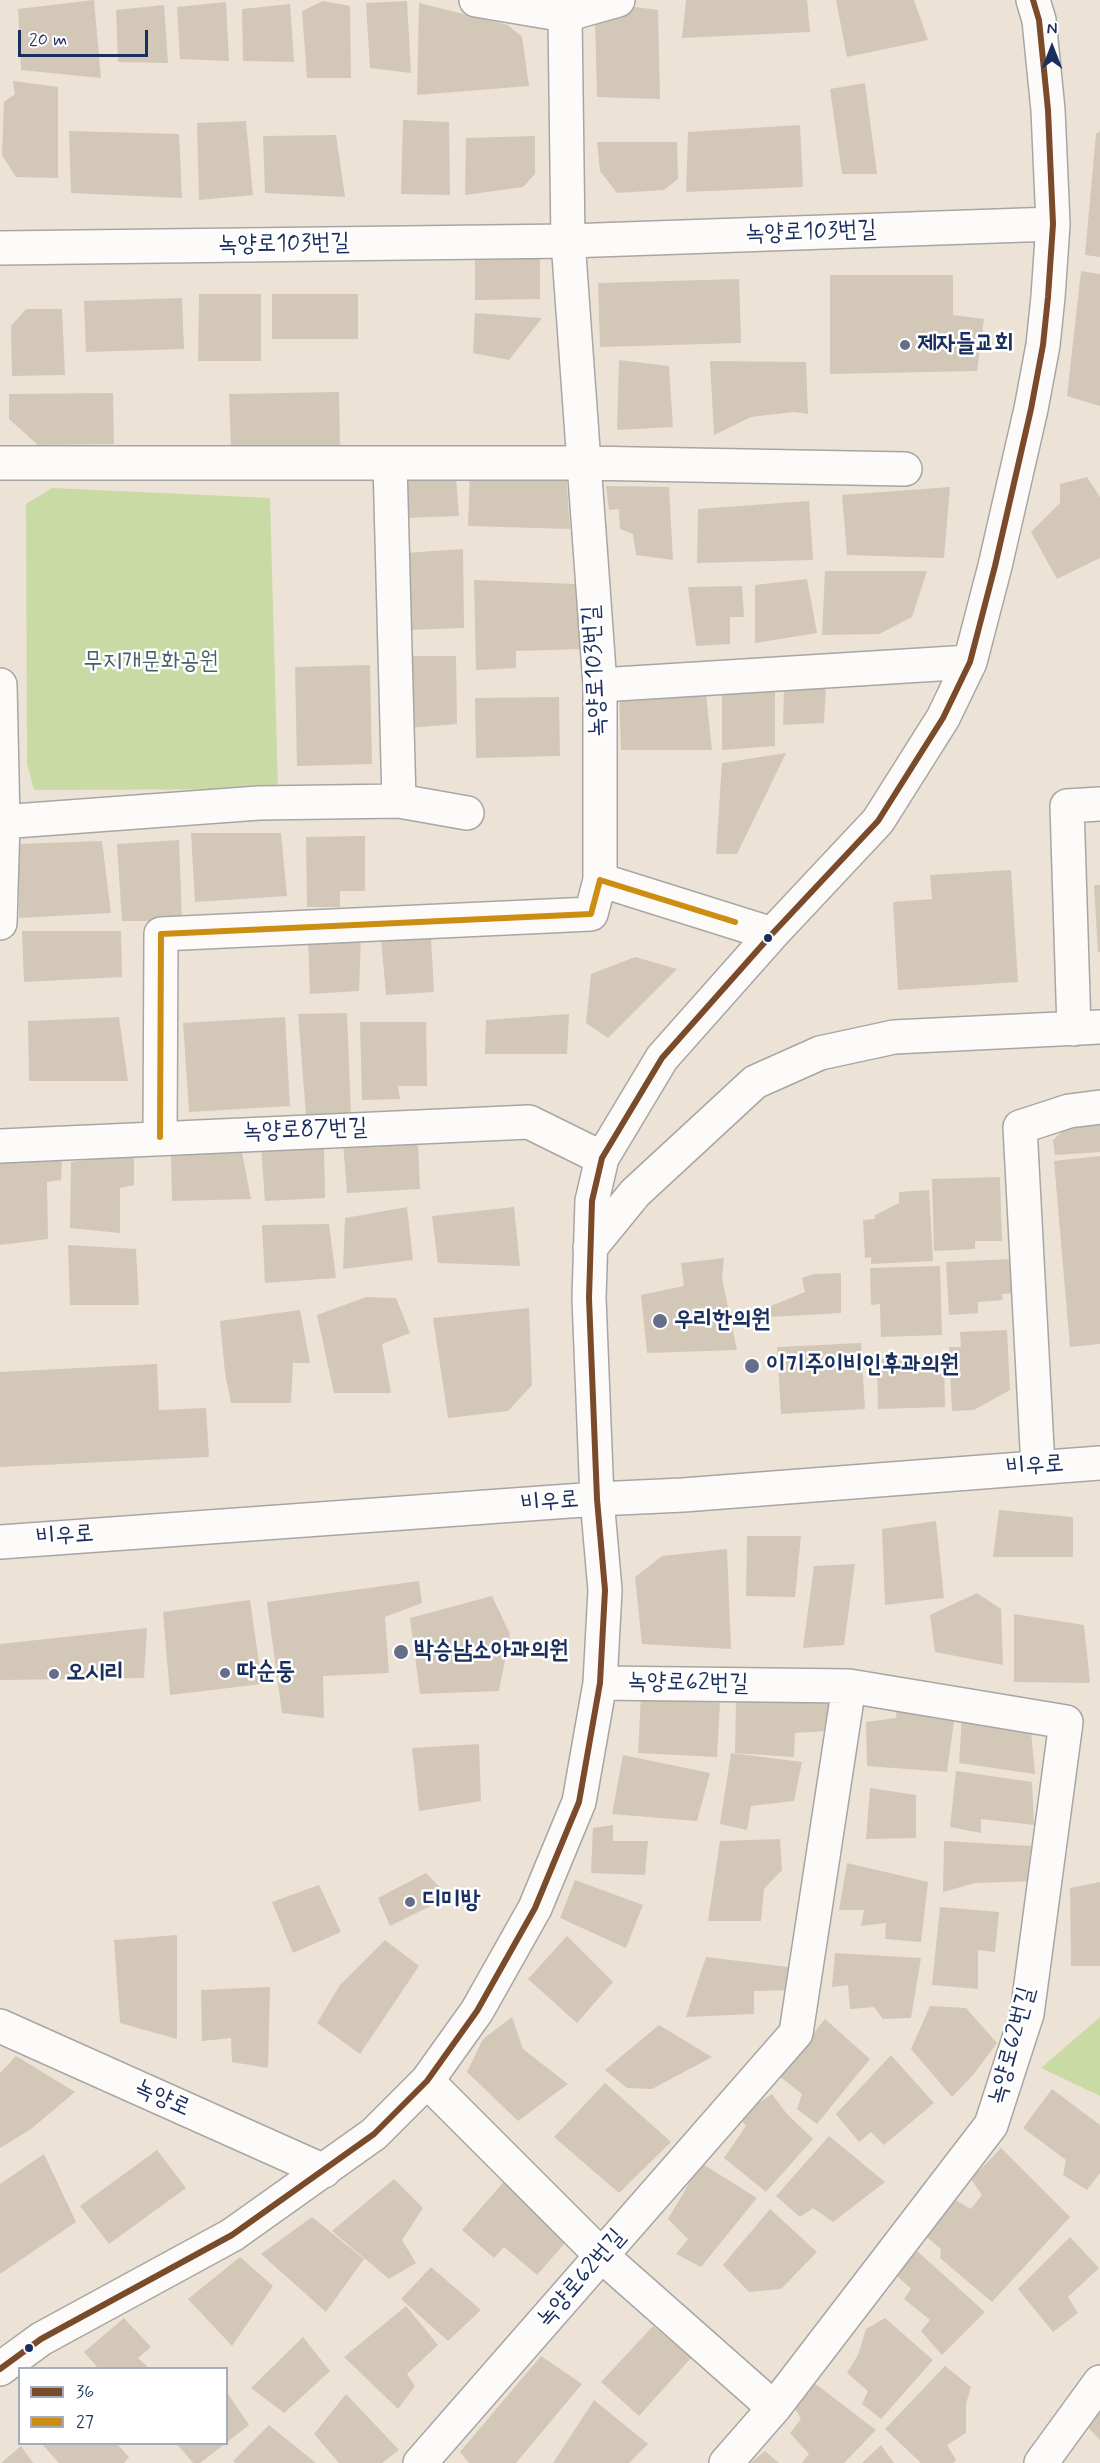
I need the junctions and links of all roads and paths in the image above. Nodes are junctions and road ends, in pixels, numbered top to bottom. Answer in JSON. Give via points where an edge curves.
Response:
{"nodes":[{"id":1,"x":476,"y":0,"type":"edge"},
{"id":2,"x":618,"y":0,"type":"edge"},
{"id":3,"x":1033,"y":0,"type":"edge"},
{"id":4,"x":565,"y":15,"type":"junction"},
{"id":5,"x":1053,"y":224,"type":"junction"},
{"id":6,"x":568,"y":241,"type":"junction"},
{"id":7,"x":0,"y":248,"type":"edge"},
{"id":8,"x":0,"y":463,"type":"edge"},
{"id":9,"x":390,"y":463,"type":"junction"},
{"id":10,"x":583,"y":463,"type":"junction"},
{"id":11,"x":905,"y":469,"type":"dead end"},
{"id":12,"x":970,"y":662,"type":"junction"},
{"id":13,"x":0,"y":685,"type":"edge"},
{"id":14,"x":600,"y":685,"type":"junction"},
{"id":15,"x":399,"y":801,"type":"junction"},
{"id":16,"x":1100,"y":804,"type":"edge"},
{"id":17,"x":467,"y":813,"type":"dead end"},
{"id":18,"x":2,"y":822,"type":"edge"},
{"id":19,"x":600,"y":880,"type":"junction"},
{"id":20,"x":0,"y":923,"type":"edge"},
{"id":21,"x":772,"y":934,"type":"junction"},
{"id":22,"x":1087,"y":1028,"type":"edge"},
{"id":23,"x":1100,"y":1107,"type":"edge"},
{"id":24,"x":160,"y":1137,"type":"junction"},
{"id":25,"x":0,"y":1146,"type":"edge"},
{"id":26,"x":602,"y":1158,"type":"junction"},
{"id":27,"x":590,"y":1248,"type":"junction"},
{"id":28,"x":1100,"y":1463,"type":"edge"},
{"id":29,"x":1038,"y":1467,"type":"junction"},
{"id":30,"x":597,"y":1499,"type":"junction"},
{"id":31,"x":0,"y":1542,"type":"edge"},
{"id":32,"x":600,"y":1683,"type":"junction"},
{"id":33,"x":849,"y":1686,"type":"junction"},
{"id":34,"x":4,"y":2033,"type":"edge"},
{"id":35,"x":427,"y":2081,"type":"junction"},
{"id":36,"x":324,"y":2171,"type":"junction"},
{"id":37,"x":602,"y":2256,"type":"junction"},
{"id":38,"x":0,"y":2369,"type":"edge"},
{"id":39,"x":1100,"y":2382,"type":"edge"},
{"id":40,"x":774,"y":2408,"type":"junction"},
{"id":41,"x":420,"y":2463,"type":"edge"},
{"id":42,"x":726,"y":2463,"type":"edge"},
{"id":43,"x":1041,"y":2463,"type":"edge"}],
"edges":[{"from":1,"to":4,"type":"street"},
{"from":2,"to":4,"type":"street"},
{"from":3,"to":5,"type":"street","via":[[1039,20],[1048,110]]},
{"from":4,"to":6,"type":"street","name":"녹양로103번길"},
{"from":5,"to":6,"type":"street","name":"녹양로103번길"},
{"from":5,"to":12,"type":"street","via":[[1043,345]]},
{"from":6,"to":7,"type":"street","name":"녹양로103번길"},
{"from":6,"to":10,"type":"street","name":"녹양로103번길"},
{"from":8,"to":9,"type":"street"},
{"from":9,"to":10,"type":"street"},
{"from":9,"to":15,"type":"street"},
{"from":10,"to":11,"type":"street"},
{"from":10,"to":14,"type":"street","name":"녹양로103번길"},
{"from":12,"to":14,"type":"street"},
{"from":12,"to":21,"type":"street","via":[[942,718],[878,821]]},
{"from":13,"to":18,"type":"street"},
{"from":14,"to":19,"type":"street","name":"녹양로103번길"},
{"from":15,"to":17,"type":"street"},
{"from":15,"to":18,"type":"street","via":[[259,803]]},
{"from":16,"to":22,"type":"street","via":[[1067,806]]},
{"from":18,"to":20,"type":"street"},
{"from":19,"to":21,"type":"street"},
{"from":19,"to":24,"type":"street","via":[[591,914],[161,934]]},
{"from":21,"to":26,"type":"street","via":[[662,1058]]},
{"from":22,"to":27,"type":"street","via":[[894,1037],[820,1053],[755,1082],[635,1192]]},
{"from":23,"to":29,"type":"street","via":[[1069,1111],[1020,1127]]},
{"from":24,"to":25,"type":"street","name":"녹양로87번길"},
{"from":24,"to":26,"type":"street","name":"녹양로87번길","via":[[528,1122]]},
{"from":26,"to":27,"type":"street","via":[[592,1201]]},
{"from":27,"to":30,"type":"street"},
{"from":28,"to":29,"type":"street","name":"비우로"},
{"from":29,"to":30,"type":"street","name":"비우로"},
{"from":30,"to":31,"type":"street","name":"비우로"},
{"from":30,"to":32,"type":"street","via":[[605,1590]]},
{"from":32,"to":33,"type":"street","name":"녹양로62번길"},
{"from":32,"to":35,"type":"street","via":[[579,1802],[536,1908],[477,2012]]},
{"from":33,"to":37,"type":"street","name":"녹양로62번길","via":[[796,2032]]},
{"from":33,"to":40,"type":"street","name":"녹양로62번길","via":[[1066,1722],[1027,2014],[991,2125]]},
{"from":34,"to":36,"type":"street","name":"녹양로"},
{"from":35,"to":36,"type":"street","via":[[374,2134]]},
{"from":35,"to":37,"type":"street"},
{"from":36,"to":38,"type":"street","via":[[232,2235],[41,2339]]},
{"from":37,"to":40,"type":"street"},
{"from":37,"to":41,"type":"street","name":"녹양로62번길"},
{"from":39,"to":43,"type":"street"},
{"from":40,"to":42,"type":"street","name":"녹양로62번길"}]}
